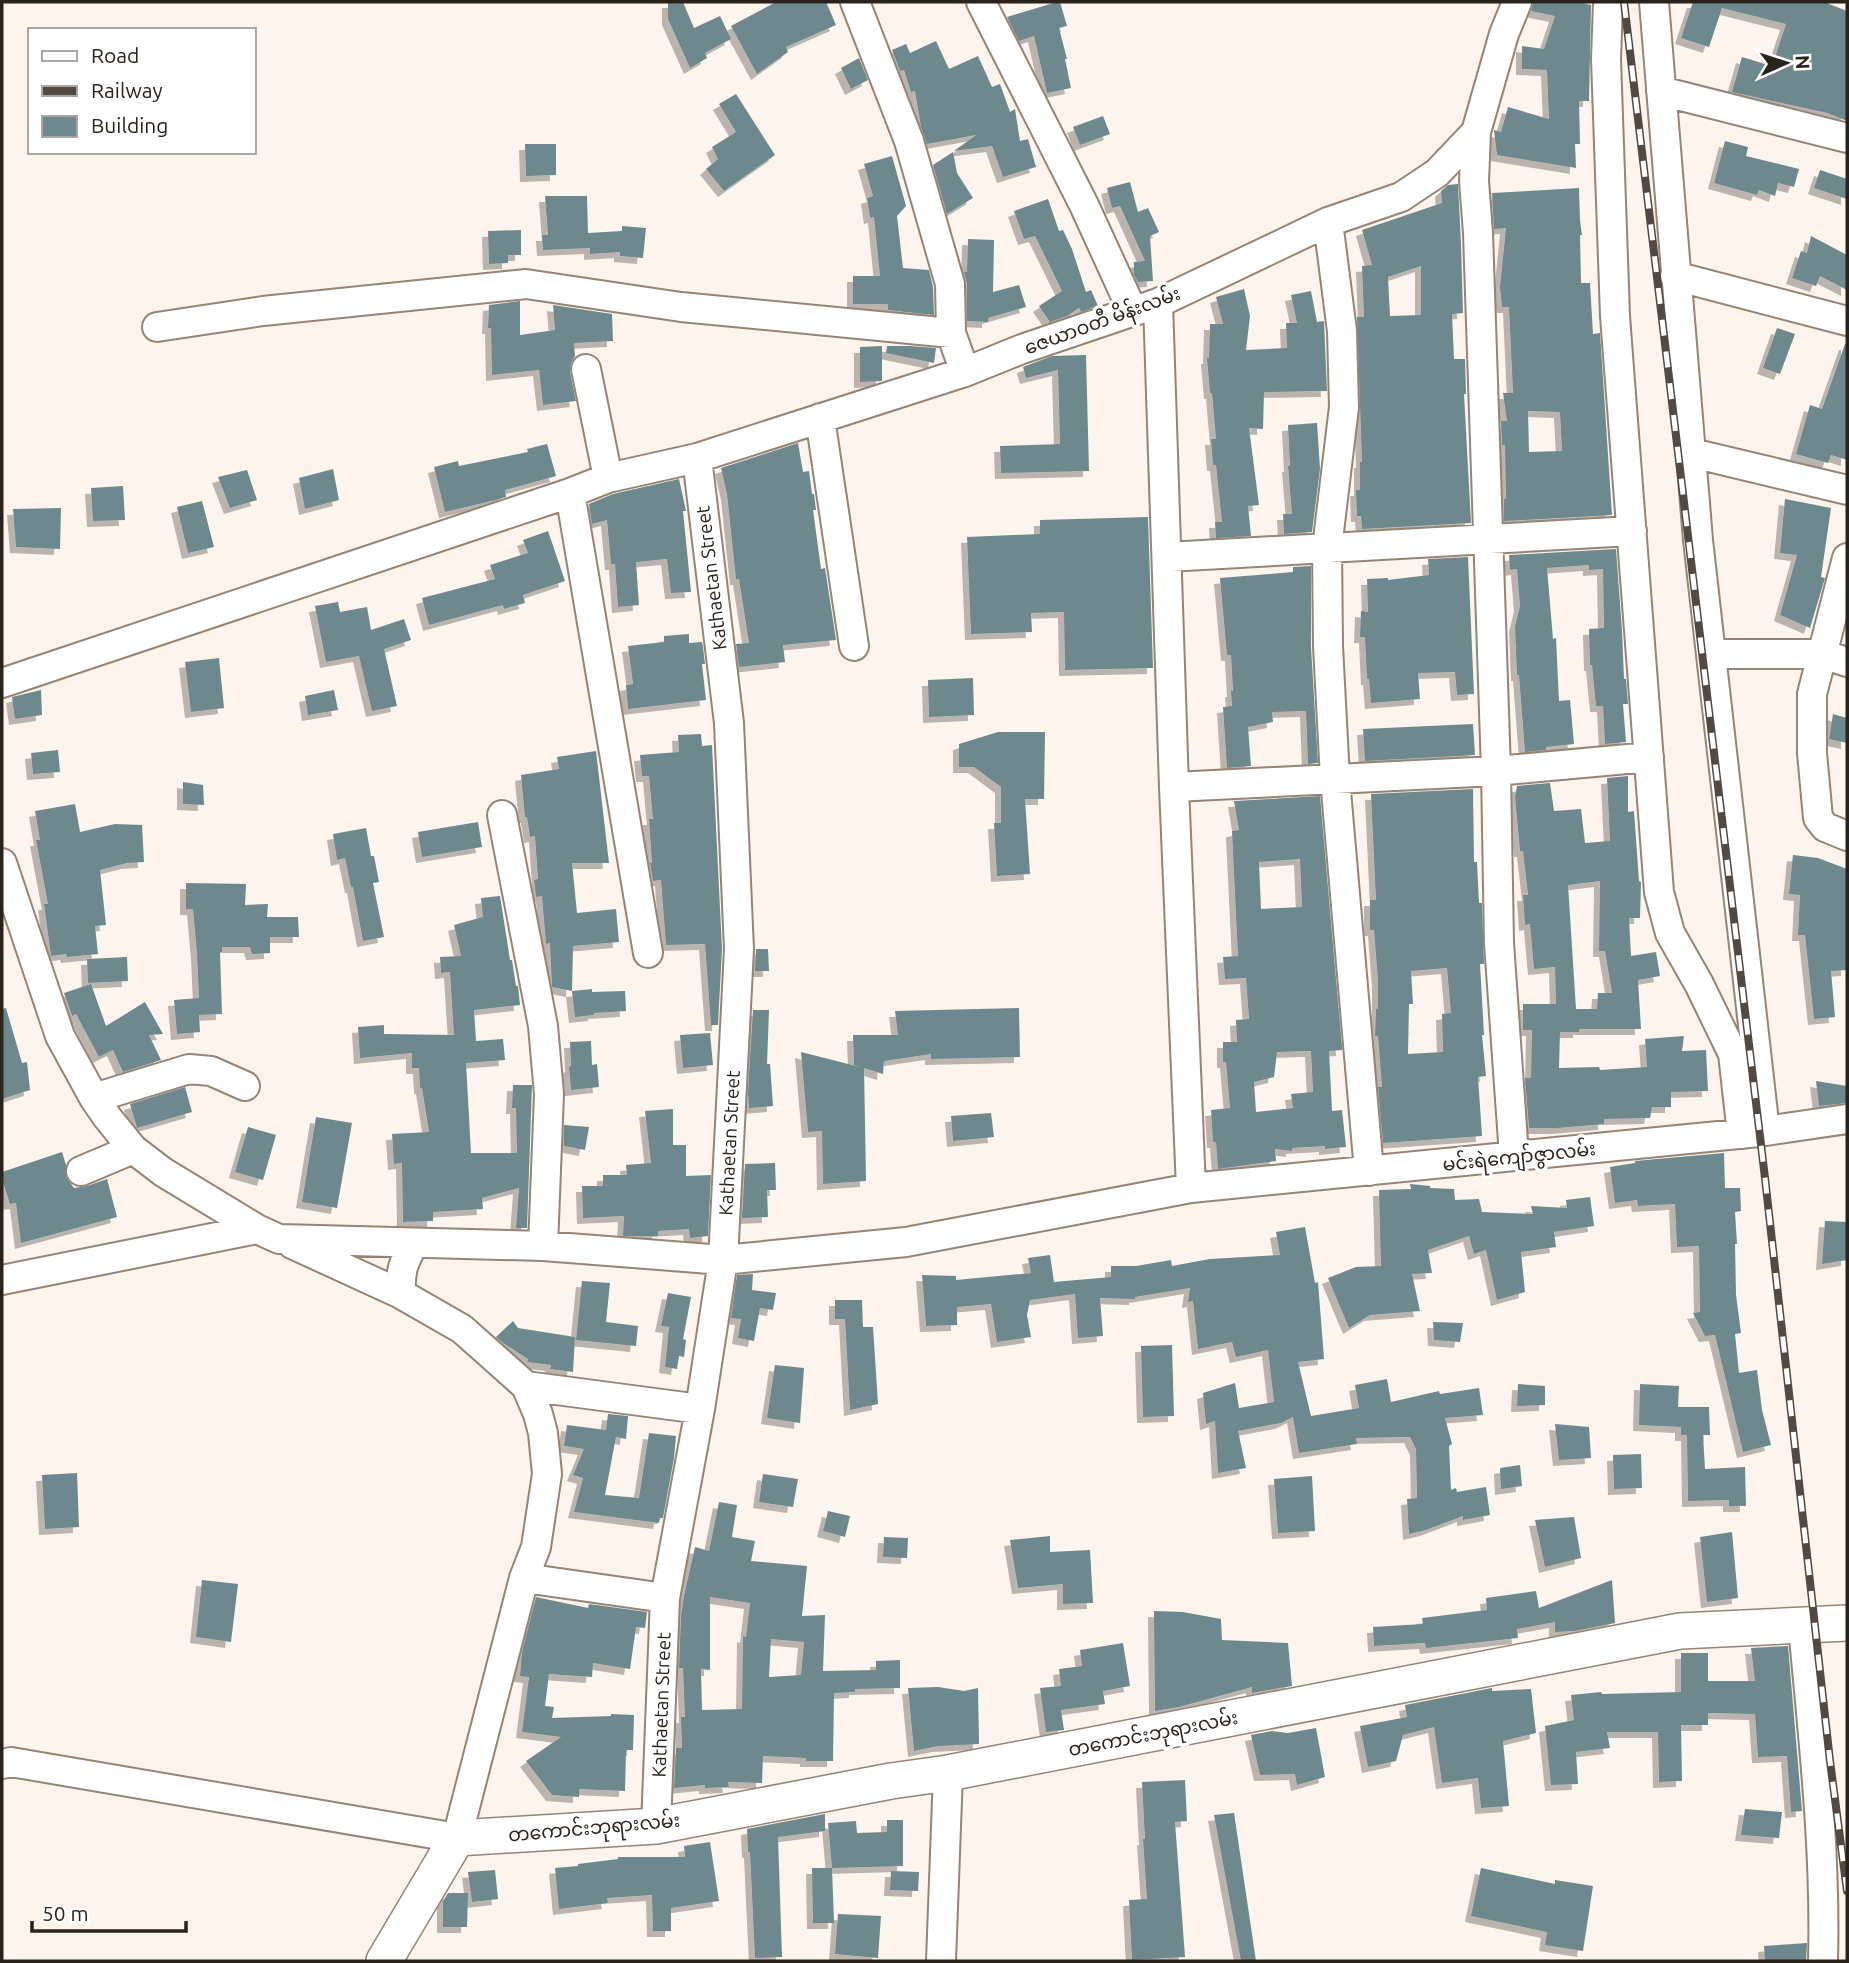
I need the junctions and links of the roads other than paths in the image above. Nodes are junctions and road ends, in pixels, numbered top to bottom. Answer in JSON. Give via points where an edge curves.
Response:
{"nodes":[{"id":1,"x":855,"y":2,"type":"edge"},
{"id":2,"x":981,"y":2,"type":"edge"},
{"id":3,"x":1517,"y":2,"type":"edge"},
{"id":4,"x":1608,"y":2,"type":"edge"},
{"id":5,"x":1654,"y":2,"type":"edge"},
{"id":6,"x":1661,"y":91,"type":"junction"},
{"id":7,"x":1476,"y":132,"type":"junction"},
{"id":8,"x":1847,"y":138,"type":"edge"},
{"id":9,"x":1328,"y":222,"type":"junction"},
{"id":10,"x":1675,"y":276,"type":"junction"},
{"id":11,"x":1146,"y":308,"type":"junction"},
{"id":12,"x":1847,"y":321,"type":"edge"},
{"id":13,"x":157,"y":327,"type":"dead end"},
{"id":14,"x":951,"y":333,"type":"junction"},
{"id":15,"x":586,"y":369,"type":"dead end"},
{"id":16,"x":965,"y":372,"type":"junction"},
{"id":17,"x":820,"y":418,"type":"junction"},
{"id":18,"x":1692,"y":453,"type":"junction"},
{"id":19,"x":697,"y":458,"type":"junction"},
{"id":20,"x":608,"y":478,"type":"junction"},
{"id":21,"x":1847,"y":489,"type":"edge"},
{"id":22,"x":570,"y":493,"type":"junction"},
{"id":23,"x":1632,"y":531,"type":"junction"},
{"id":24,"x":1488,"y":540,"type":"junction"},
{"id":25,"x":1327,"y":548,"type":"junction"},
{"id":26,"x":1167,"y":557,"type":"junction"},
{"id":27,"x":1847,"y":558,"type":"edge"},
{"id":28,"x":854,"y":646,"type":"dead end"},
{"id":29,"x":1712,"y":654,"type":"junction"},
{"id":30,"x":1834,"y":658,"type":"edge"},
{"id":31,"x":2,"y":682,"type":"edge"},
{"id":32,"x":1649,"y":757,"type":"junction"},
{"id":33,"x":1496,"y":771,"type":"junction"},
{"id":34,"x":1335,"y":779,"type":"junction"},
{"id":35,"x":1174,"y":787,"type":"junction"},
{"id":36,"x":502,"y":815,"type":"dead end"},
{"id":37,"x":1847,"y":836,"type":"edge"},
{"id":38,"x":2,"y":863,"type":"edge"},
{"id":39,"x":648,"y":953,"type":"dead end"},
{"id":40,"x":245,"y":1086,"type":"dead end"},
{"id":41,"x":94,"y":1098,"type":"junction"},
{"id":42,"x":1847,"y":1119,"type":"edge"},
{"id":43,"x":1754,"y":1132,"type":"junction"},
{"id":44,"x":133,"y":1149,"type":"junction"},
{"id":45,"x":1514,"y":1156,"type":"junction"},
{"id":46,"x":81,"y":1171,"type":"dead end"},
{"id":47,"x":1368,"y":1171,"type":"junction"},
{"id":48,"x":1191,"y":1188,"type":"junction"},
{"id":49,"x":268,"y":1234,"type":"junction"},
{"id":50,"x":414,"y":1243,"type":"junction"},
{"id":51,"x":543,"y":1246,"type":"junction"},
{"id":52,"x":723,"y":1260,"type":"junction"},
{"id":53,"x":2,"y":1280,"type":"edge"},
{"id":54,"x":401,"y":1294,"type":"junction"},
{"id":55,"x":526,"y":1386,"type":"junction"},
{"id":56,"x":700,"y":1409,"type":"junction"},
{"id":57,"x":524,"y":1578,"type":"junction"},
{"id":58,"x":665,"y":1598,"type":"junction"},
{"id":59,"x":1847,"y":1623,"type":"edge"},
{"id":60,"x":1803,"y":1626,"type":"junction"},
{"id":61,"x":2,"y":1764,"type":"edge"},
{"id":62,"x":948,"y":1773,"type":"junction"},
{"id":63,"x":656,"y":1826,"type":"junction"},
{"id":64,"x":457,"y":1838,"type":"junction"},
{"id":65,"x":384,"y":1961,"type":"edge"},
{"id":66,"x":941,"y":1961,"type":"edge"},
{"id":67,"x":1823,"y":1961,"type":"edge"}],
"edges":[{"from":1,"to":14,"type":"street","via":[[909,141],[950,284]]},
{"from":2,"to":11,"type":"street","via":[[1084,205]]},
{"from":3,"to":7,"type":"street","name":"ဇေယာဝတီ မိန်းလမ်း"},
{"from":4,"to":23,"type":"street","via":[[1615,316]]},
{"from":5,"to":6,"type":"street"},
{"from":6,"to":8,"type":"street"},
{"from":6,"to":10,"type":"street"},
{"from":7,"to":9,"type":"street","name":"ဇေယာဝတီ မိန်းလမ်း","via":[[1437,173],[1401,197]]},
{"from":7,"to":24,"type":"street"},
{"from":9,"to":11,"type":"street","name":"ဇေယာဝတီ မိန်းလမ်း"},
{"from":9,"to":25,"type":"street","via":[[1342,331],[1344,407]]},
{"from":10,"to":12,"type":"street"},
{"from":10,"to":18,"type":"street"},
{"from":11,"to":16,"type":"street","name":"ဇေယာဝတီ မိန်းလမ်း"},
{"from":11,"to":26,"type":"street"},
{"from":13,"to":14,"type":"street","via":[[262,311],[526,284],[681,307]]},
{"from":14,"to":16,"type":"street"},
{"from":15,"to":20,"type":"street"},
{"from":16,"to":17,"type":"street","name":"ဇေယာဝတီ မိန်းလမ်း"},
{"from":17,"to":19,"type":"street","name":"ဇေယာဝတီ မိန်းလမ်း"},
{"from":17,"to":28,"type":"street"},
{"from":18,"to":21,"type":"street"},
{"from":18,"to":29,"type":"street"},
{"from":19,"to":20,"type":"street","name":"ဇေယာဝတီ မိန်းလမ်း"},
{"from":19,"to":52,"type":"street","name":"Kathaetan Street","via":[[729,723],[739,949]]},
{"from":20,"to":22,"type":"street","name":"ဇေယာဝတီ မိန်းလမ်း"},
{"from":22,"to":31,"type":"street","name":"ဇေယာဝတီ မိန်းလမ်း"},
{"from":22,"to":39,"type":"street"},
{"from":23,"to":24,"type":"street"},
{"from":23,"to":32,"type":"street"},
{"from":24,"to":25,"type":"street"},
{"from":24,"to":33,"type":"street"},
{"from":25,"to":26,"type":"street"},
{"from":25,"to":34,"type":"street"},
{"from":26,"to":35,"type":"street"},
{"from":27,"to":30,"type":"street"},
{"from":29,"to":30,"type":"street"},
{"from":29,"to":43,"type":"street"},
{"from":30,"to":37,"type":"street","via":[[1812,694],[1812,753],[1818,818],[1825,827]]},
{"from":32,"to":33,"type":"street"},
{"from":32,"to":43,"type":"street","via":[[1660,892],[1670,933],[1734,1054]]},
{"from":33,"to":34,"type":"street"},
{"from":33,"to":45,"type":"street","via":[[1499,943]]},
{"from":34,"to":35,"type":"street"},
{"from":34,"to":47,"type":"street"},
{"from":35,"to":48,"type":"street"},
{"from":36,"to":51,"type":"street","via":[[543,1026],[550,1094]]},
{"from":38,"to":41,"type":"street","via":[[60,1036]]},
{"from":40,"to":41,"type":"street","via":[[211,1071],[189,1069]]},
{"from":41,"to":44,"type":"street"},
{"from":42,"to":43,"type":"street","name":"မင်းရဲကျော်ဇွာလမ်း"},
{"from":43,"to":45,"type":"street","name":"မင်းရဲကျော်ဇွာလမ်း"},
{"from":44,"to":46,"type":"street"},
{"from":44,"to":49,"type":"street"},
{"from":45,"to":47,"type":"street","name":"မင်းရဲကျော်ဇွာလမ်း"},
{"from":47,"to":48,"type":"street","name":"မင်းရဲကျော်ဇွာလမ်း"},
{"from":48,"to":52,"type":"street","name":"မင်းရဲကျော်ဇွာလမ်း","via":[[906,1242]]},
{"from":49,"to":50,"type":"street","name":"မင်းရဲကျော်ဇွာလမ်း"},
{"from":49,"to":53,"type":"street","name":"မင်းရဲကျော်ဇွာလမ်း"},
{"from":49,"to":54,"type":"street"},
{"from":50,"to":51,"type":"street","name":"မင်းရဲကျော်ဇွာလမ်း"},
{"from":50,"to":54,"type":"street","via":[[403,1262]]},
{"from":51,"to":52,"type":"street","name":"မင်းရဲကျော်ဇွာလမ်း"},
{"from":52,"to":56,"type":"street","name":"Kathaetan Street"},
{"from":54,"to":55,"type":"street","via":[[462,1329]]},
{"from":55,"to":56,"type":"street"},
{"from":55,"to":57,"type":"street","via":[[543,1433],[547,1474],[536,1547]]},
{"from":56,"to":58,"type":"street","name":"Kathaetan Street"},
{"from":57,"to":58,"type":"street"},
{"from":57,"to":64,"type":"street"},
{"from":58,"to":63,"type":"street","name":"Kathaetan Street"},
{"from":59,"to":60,"type":"main road","name":"တကောင်းဘုရားလမ်း"},
{"from":60,"to":62,"type":"main road","name":"တကောင်းဘုရားလမ်း","via":[[1680,1631]]},
{"from":60,"to":67,"type":"street","via":[[1821,1838]]},
{"from":61,"to":64,"type":"street"},
{"from":62,"to":63,"type":"main road","name":"တကောင်းဘုရားလမ်း"},
{"from":62,"to":66,"type":"street"},
{"from":63,"to":64,"type":"main road","name":"တကောင်းဘုရားလမ်း"},
{"from":64,"to":65,"type":"main road"}]}
